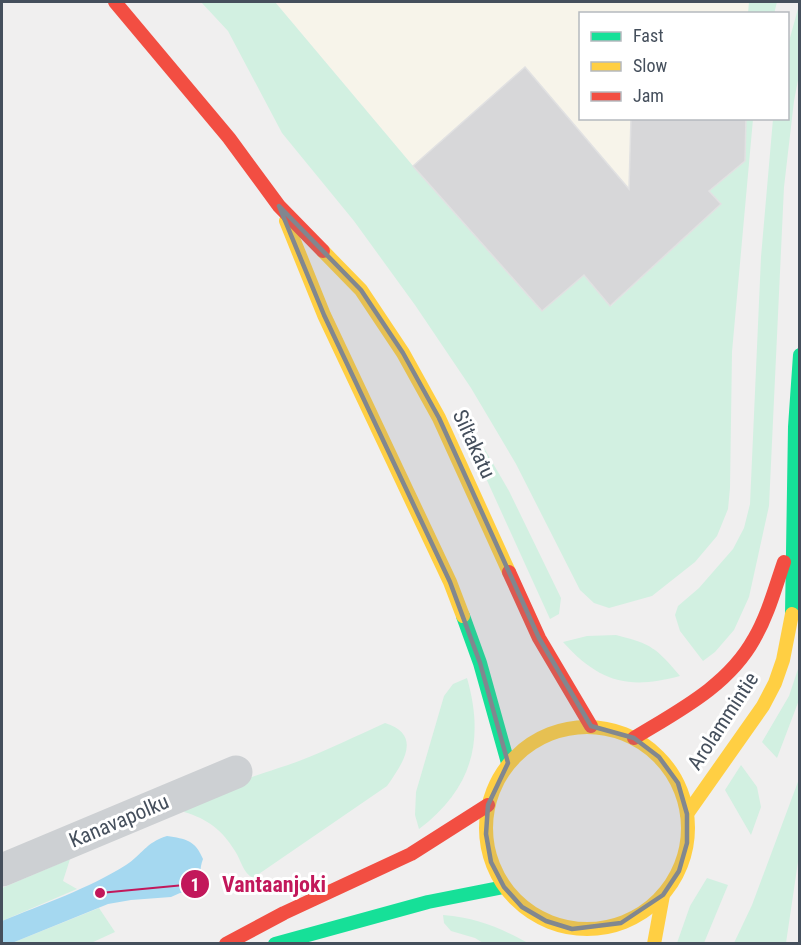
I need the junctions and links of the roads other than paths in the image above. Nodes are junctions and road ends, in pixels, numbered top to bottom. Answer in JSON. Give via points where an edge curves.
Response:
{"nodes":[{"id":1,"x":115,"y":2,"type":"edge"},
{"id":2,"x":279,"y":206,"type":"junction"},
{"id":3,"x":800,"y":354,"type":"edge"},
{"id":4,"x":792,"y":541,"type":"junction"},
{"id":5,"x":591,"y":726,"type":"junction"},
{"id":6,"x":634,"y":738,"type":"junction"},
{"id":7,"x":508,"y":763,"type":"junction"},
{"id":8,"x":236,"y":772,"type":"dead end"},
{"id":9,"x":488,"y":805,"type":"junction"},
{"id":10,"x":687,"y":814,"type":"junction"},
{"id":11,"x":2,"y":870,"type":"edge"},
{"id":12,"x":504,"y":887,"type":"junction"},
{"id":13,"x":663,"y":895,"type":"junction"},
{"id":14,"x":572,"y":929,"type":"junction"},
{"id":15,"x":226,"y":944,"type":"edge"},
{"id":16,"x":275,"y":944,"type":"edge"},
{"id":17,"x":580,"y":944,"type":"edge"},
{"id":18,"x":654,"y":944,"type":"edge"}],
"edges":[{"from":1,"to":2,"type":"street","name":"Siltakatu","via":[[229,138]]},
{"from":2,"to":5,"type":"street","name":"Siltakatu","via":[[361,290],[403,352],[439,418],[539,638]]},
{"from":2,"to":7,"type":"street","name":"Siltakatu","via":[[324,315],[450,582],[480,663]]},
{"from":3,"to":4,"type":"street","name":"Arolammintie"},
{"from":4,"to":6,"type":"street","name":"Arolammintie","via":[[750,647],[707,693]]},
{"from":4,"to":10,"type":"street","name":"Arolammintie","via":[[792,616],[775,684]]},
{"from":5,"to":6,"type":"street"},
{"from":5,"to":7,"type":"street","via":[[559,730],[531,743]]},
{"from":6,"to":10,"type":"street","via":[[659,757],[672,774]]},
{"from":7,"to":9,"type":"street"},
{"from":8,"to":11,"type":"street","name":"Kanavapolku"},
{"from":9,"to":12,"type":"street","via":[[486,834],[491,862]]},
{"from":9,"to":15,"type":"street","via":[[411,854]]},
{"from":10,"to":13,"type":"street","via":[[687,843],[679,871]]},
{"from":12,"to":14,"type":"street","via":[[522,907],[546,921]]},
{"from":12,"to":16,"type":"street","via":[[428,902]]},
{"from":13,"to":14,"type":"street","via":[[644,912],[621,923],[597,929]]},
{"from":13,"to":18,"type":"street"},
{"from":14,"to":17,"type":"street"}]}
